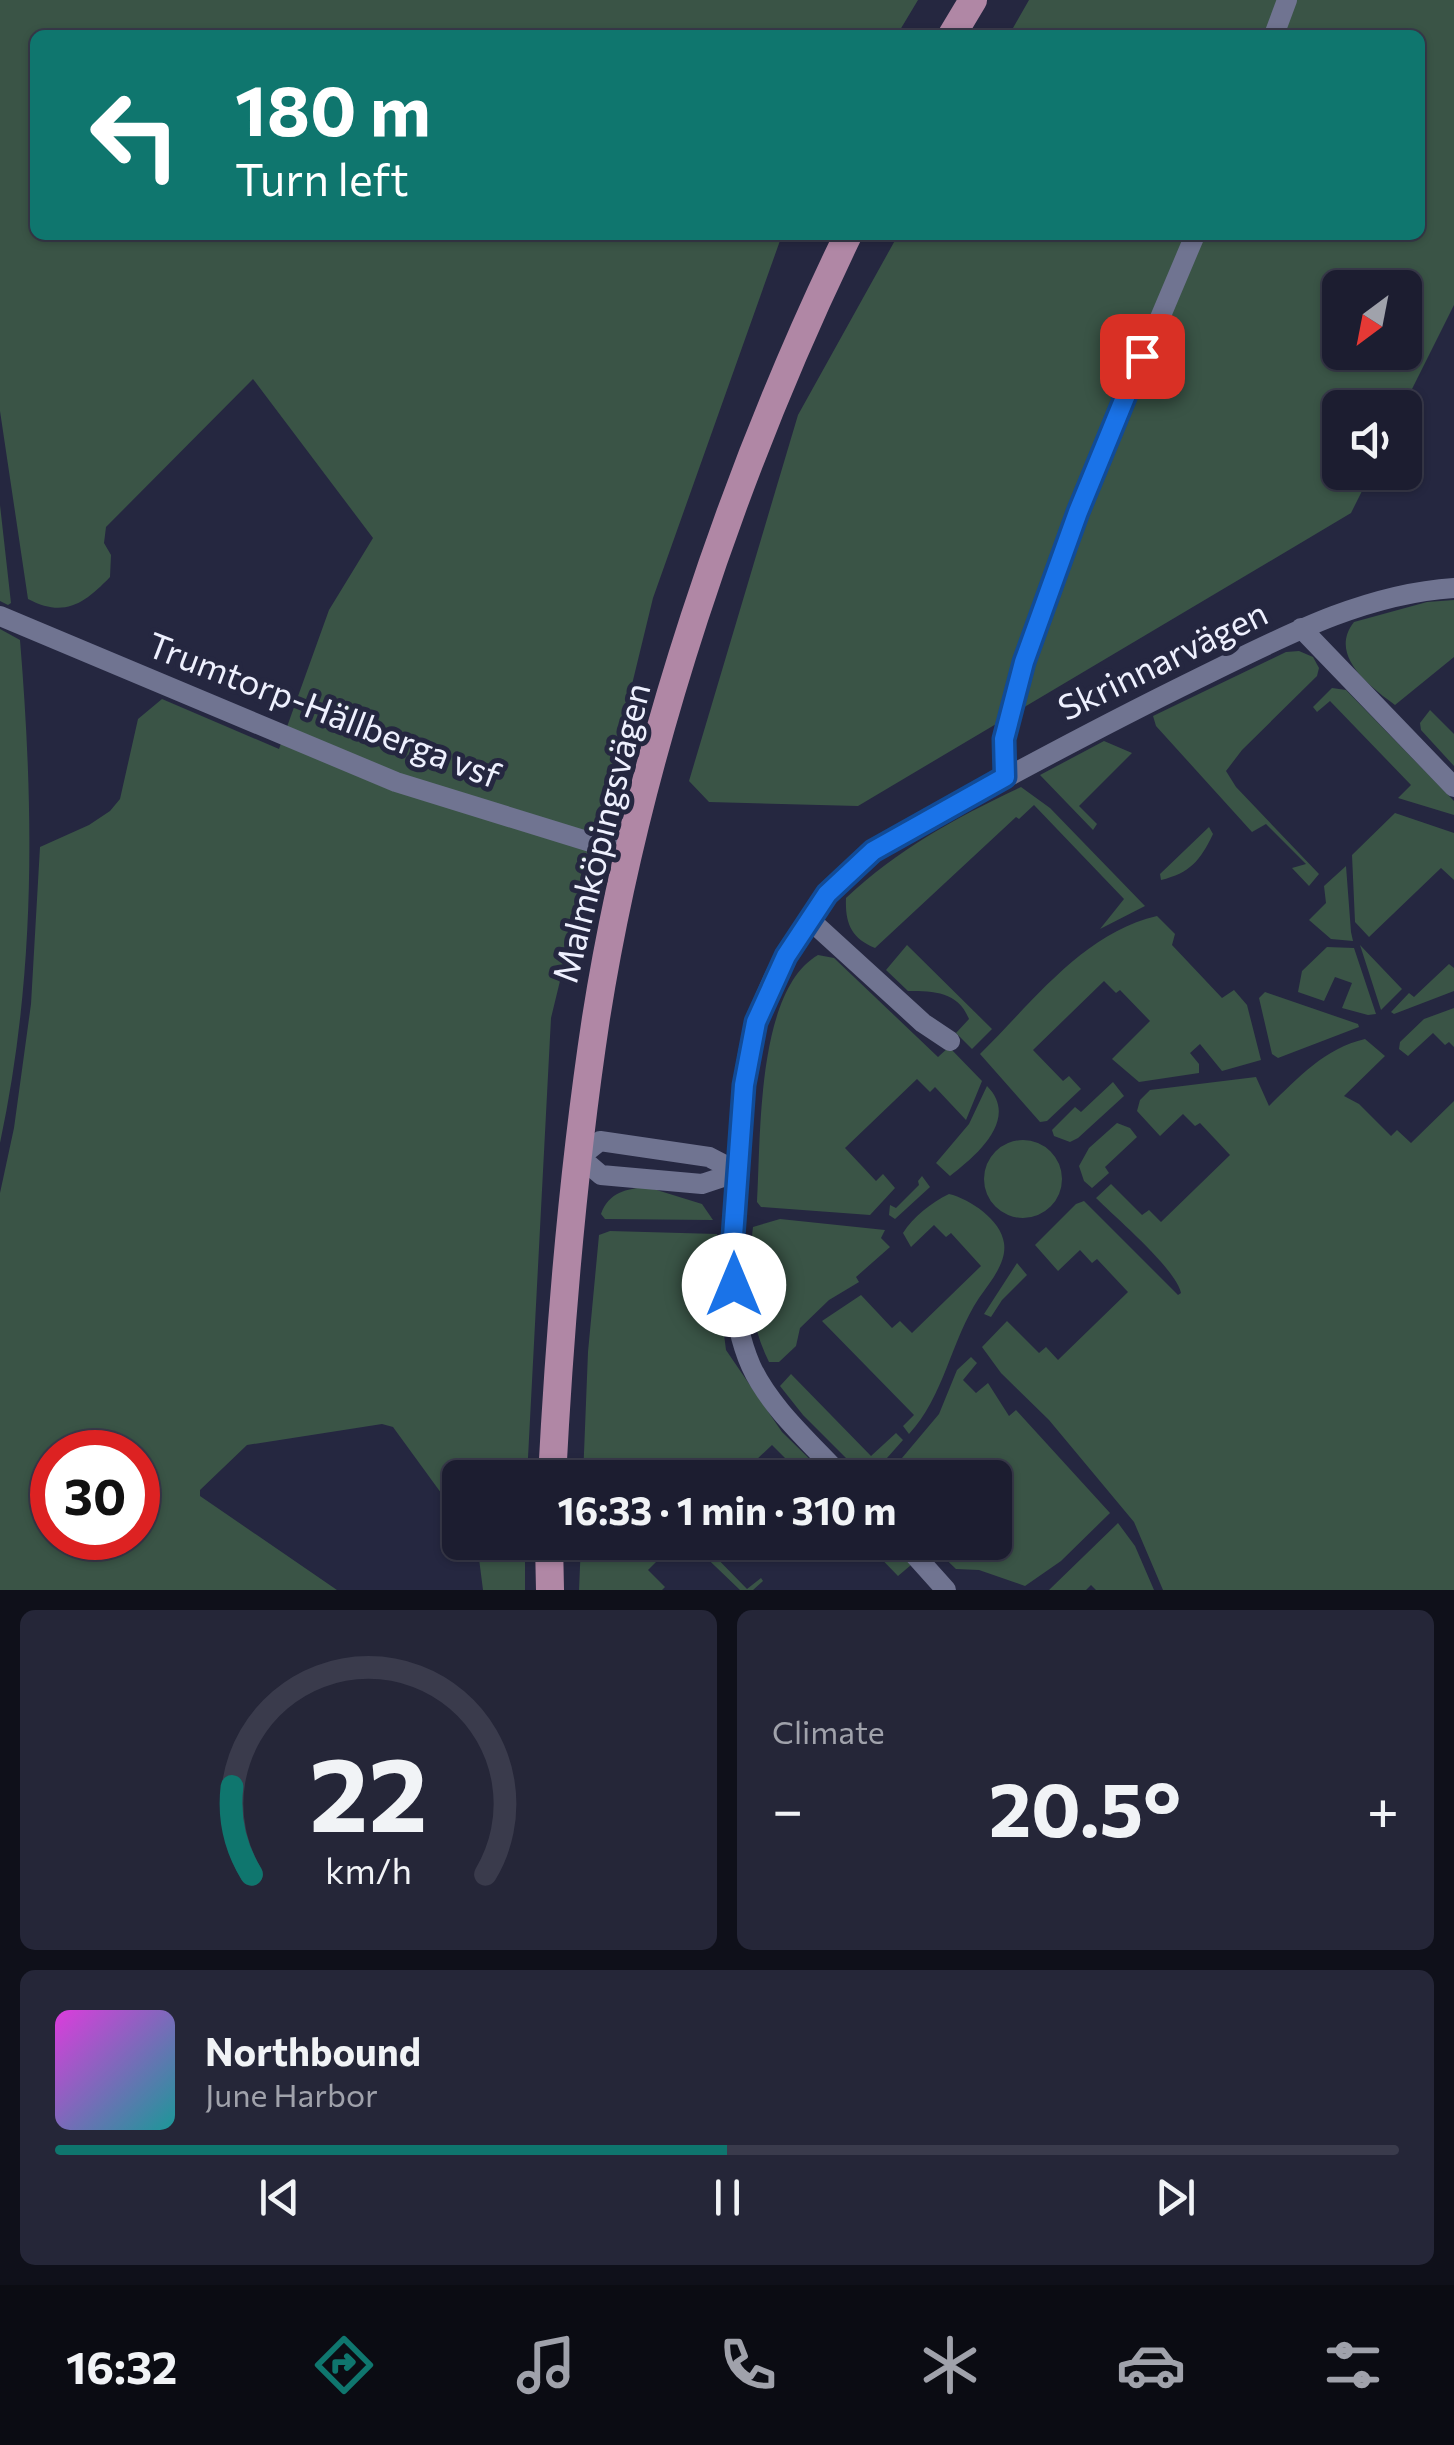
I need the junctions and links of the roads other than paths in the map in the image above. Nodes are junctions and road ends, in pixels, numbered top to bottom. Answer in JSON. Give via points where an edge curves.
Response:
{"nodes":[{"id":1,"x":973,"y":0,"type":"edge"},
{"id":2,"x":1287,"y":0,"type":"edge"},
{"id":3,"x":955,"y":30,"type":"edge"},
{"id":4,"x":1276,"y":30,"type":"edge"},
{"id":5,"x":846,"y":240,"type":"edge"},
{"id":6,"x":1193,"y":240,"type":"edge"},
{"id":7,"x":1454,"y":588,"type":"edge"},
{"id":8,"x":0,"y":616,"type":"edge"},
{"id":9,"x":1301,"y":628,"type":"junction"},
{"id":10,"x":1005,"y":777,"type":"junction"},
{"id":11,"x":1454,"y":787,"type":"edge"},
{"id":12,"x":629,"y":854,"type":"junction"},
{"id":13,"x":810,"y":920,"type":"junction"},
{"id":14,"x":950,"y":1041,"type":"dead end"},
{"id":15,"x":580,"y":1157,"type":"junction"},
{"id":16,"x":738,"y":1172,"type":"junction"},
{"id":17,"x":553,"y":1460,"type":"edge"},
{"id":18,"x":827,"y":1460,"type":"edge"},
{"id":19,"x":549,"y":1560,"type":"edge"},
{"id":20,"x":918,"y":1560,"type":"edge"},
{"id":21,"x":550,"y":1590,"type":"edge"},
{"id":22,"x":946,"y":1590,"type":"edge"}],
"edges":[{"from":1,"to":3,"type":"main road"},
{"from":2,"to":4,"type":"street"},
{"from":5,"to":12,"type":"main road","name":"Malmköpingsvägen","via":[[784,377],[716,558]]},
{"from":6,"to":10,"type":"street","via":[[1078,512],[1031,643],[1004,739]]},
{"from":7,"to":9,"type":"street","name":"Skrinnarvägen","via":[[1365,604]]},
{"from":8,"to":12,"type":"street","name":"Trumtorp-Hällberga vsf","via":[[396,782]]},
{"from":9,"to":10,"type":"street","name":"Skrinnarvägen"},
{"from":9,"to":11,"type":"street","name":"Skrinnarvägen"},
{"from":10,"to":13,"type":"street","name":"Skrinnarvägen","via":[[873,851],[836,884]]},
{"from":12,"to":15,"type":"main road","name":"Malmköpingsvägen","via":[[596,1018]]},
{"from":13,"to":14,"type":"street"},
{"from":13,"to":16,"type":"street","name":"Skrinnarvägen","via":[[756,1022]]},
{"from":15,"to":16,"type":"street","via":[[600,1175],[702,1184]]},
{"from":15,"to":16,"type":"street","via":[[600,1141],[709,1156]]},
{"from":15,"to":17,"type":"main road","name":"Malmköpingsvägen"},
{"from":16,"to":18,"type":"street","name":"Skrinnarvägen","via":[[731,1264],[741,1337],[767,1392]]},
{"from":19,"to":21,"type":"main road"},
{"from":20,"to":22,"type":"street"}]}
